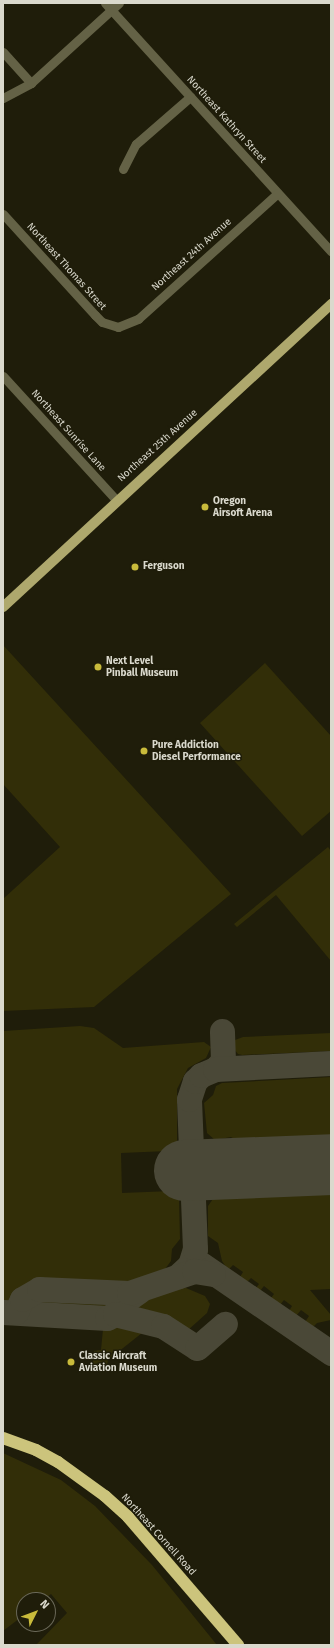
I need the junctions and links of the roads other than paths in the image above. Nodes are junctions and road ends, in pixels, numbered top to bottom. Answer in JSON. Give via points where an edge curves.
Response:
{"nodes":[{"id":1,"x":119,"y":3,"type":"edge"},
{"id":2,"x":108,"y":6,"type":"edge"},
{"id":3,"x":3,"y":52,"type":"edge"},
{"id":4,"x":31,"y":82,"type":"junction"},
{"id":5,"x":190,"y":97,"type":"junction"},
{"id":6,"x":3,"y":98,"type":"edge"},
{"id":7,"x":123,"y":169,"type":"dead end"},
{"id":8,"x":278,"y":193,"type":"junction"},
{"id":9,"x":3,"y":214,"type":"edge"},
{"id":10,"x":331,"y":251,"type":"edge"},
{"id":11,"x":331,"y":304,"type":"edge"},
{"id":12,"x":118,"y":327,"type":"joint"},
{"id":13,"x":3,"y":376,"type":"edge"},
{"id":14,"x":117,"y":500,"type":"junction"},
{"id":15,"x":3,"y":607,"type":"edge"},
{"id":16,"x":3,"y":1438,"type":"edge"},
{"id":17,"x":238,"y":1645,"type":"edge"}],
"edges":[{"from":1,"to":2,"type":"street"},
{"from":2,"to":4,"type":"street"},
{"from":2,"to":5,"type":"street","name":"Northeast Kathryn Street"},
{"from":3,"to":4,"type":"street"},
{"from":4,"to":6,"type":"street"},
{"from":5,"to":7,"type":"street","via":[[136,144]]},
{"from":5,"to":8,"type":"street","name":"Northeast Kathryn Street"},
{"from":8,"to":10,"type":"street","name":"Northeast Kathryn Street"},
{"from":8,"to":12,"type":"street","name":"Northeast 24th Avenue","via":[[138,319]]},
{"from":9,"to":12,"type":"street","name":"Northeast Thomas Street","via":[[102,322]]},
{"from":11,"to":14,"type":"main road","name":"Northeast 25th Avenue"},
{"from":13,"to":14,"type":"street","name":"Northeast Sunrise Lane"},
{"from":14,"to":15,"type":"main road","name":"Northeast 25th Avenue"},
{"from":16,"to":17,"type":"highway","name":"Northeast Cornell Road","via":[[36,1450],[58,1462],[105,1496],[128,1517]]}]}
